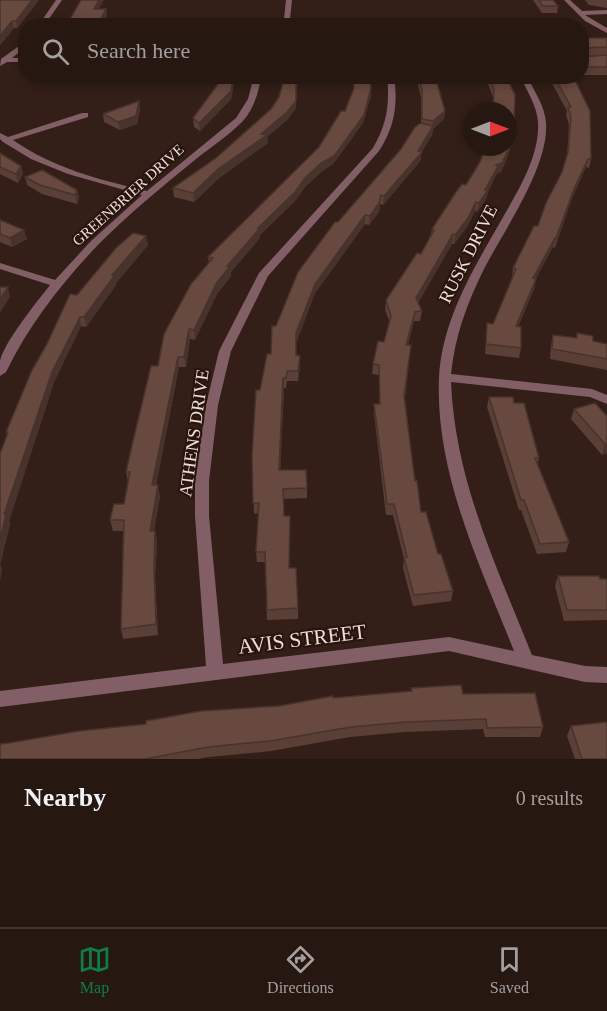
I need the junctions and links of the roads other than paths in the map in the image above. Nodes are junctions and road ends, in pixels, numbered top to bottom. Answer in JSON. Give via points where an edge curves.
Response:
{"nodes":[{"id":1,"x":59,"y":0,"type":"edge"},
{"id":2,"x":289,"y":0,"type":"edge"},
{"id":3,"x":567,"y":0,"type":"edge"},
{"id":4,"x":607,"y":12,"type":"edge"},
{"id":5,"x":579,"y":13,"type":"junction"},
{"id":6,"x":47,"y":18,"type":"edge"},
{"id":7,"x":287,"y":18,"type":"edge"},
{"id":8,"x":587,"y":18,"type":"edge"},
{"id":9,"x":589,"y":19,"type":"edge"},
{"id":10,"x":607,"y":31,"type":"edge"},
{"id":11,"x":18,"y":49,"type":"edge"},
{"id":12,"x":18,"y":60,"type":"edge"},
{"id":13,"x":1,"y":61,"type":"edge"},
{"id":14,"x":257,"y":84,"type":"edge"},
{"id":15,"x":391,"y":84,"type":"edge"},
{"id":16,"x":527,"y":84,"type":"edge"},
{"id":17,"x":85,"y":115,"type":"dead end"},
{"id":18,"x":3,"y":137,"type":"edge"},
{"id":19,"x":148,"y":194,"type":"junction"},
{"id":20,"x":0,"y":266,"type":"edge"},
{"id":21,"x":57,"y":284,"type":"junction"},
{"id":22,"x":0,"y":372,"type":"edge"},
{"id":23,"x":445,"y":377,"type":"junction"},
{"id":24,"x":607,"y":400,"type":"edge"},
{"id":25,"x":526,"y":660,"type":"junction"},
{"id":26,"x":215,"y":672,"type":"junction"},
{"id":27,"x":607,"y":675,"type":"edge"},
{"id":28,"x":0,"y":699,"type":"edge"}],
"edges":[{"from":1,"to":6,"type":"street"},
{"from":2,"to":7,"type":"lane"},
{"from":3,"to":5,"type":"street"},
{"from":4,"to":5,"type":"street"},
{"from":5,"to":8,"type":"street"},
{"from":9,"to":10,"type":"street"},
{"from":11,"to":13,"type":"street"},
{"from":12,"to":13,"type":"street"},
{"from":14,"to":19,"type":"street","name":"GREENBRIER DRIVE","via":[[239,120]]},
{"from":15,"to":26,"type":"street","name":"ATHENS DRIVE","via":[[389,128],[376,149],[263,275],[225,351],[212,405],[202,481]]},
{"from":16,"to":23,"type":"street","name":"RUSK DRIVE","via":[[542,123],[536,160],[468,289],[450,332]]},
{"from":17,"to":18,"type":"street"},
{"from":18,"to":19,"type":"street","via":[[37,158],[86,179]]},
{"from":19,"to":21,"type":"street","name":"GREENBRIER DRIVE","via":[[96,240]]},
{"from":20,"to":21,"type":"street"},
{"from":21,"to":22,"type":"street","name":"GREENBRIER DRIVE","via":[[21,331]]},
{"from":23,"to":24,"type":"street","via":[[592,393]]},
{"from":23,"to":25,"type":"street","name":"RUSK DRIVE","via":[[447,423],[465,501]]},
{"from":25,"to":26,"type":"street","name":"AVIS STREET","via":[[449,644]]},
{"from":25,"to":27,"type":"street","name":"AVIS STREET","via":[[585,674]]},
{"from":26,"to":28,"type":"street","name":"AVIS STREET"}]}
